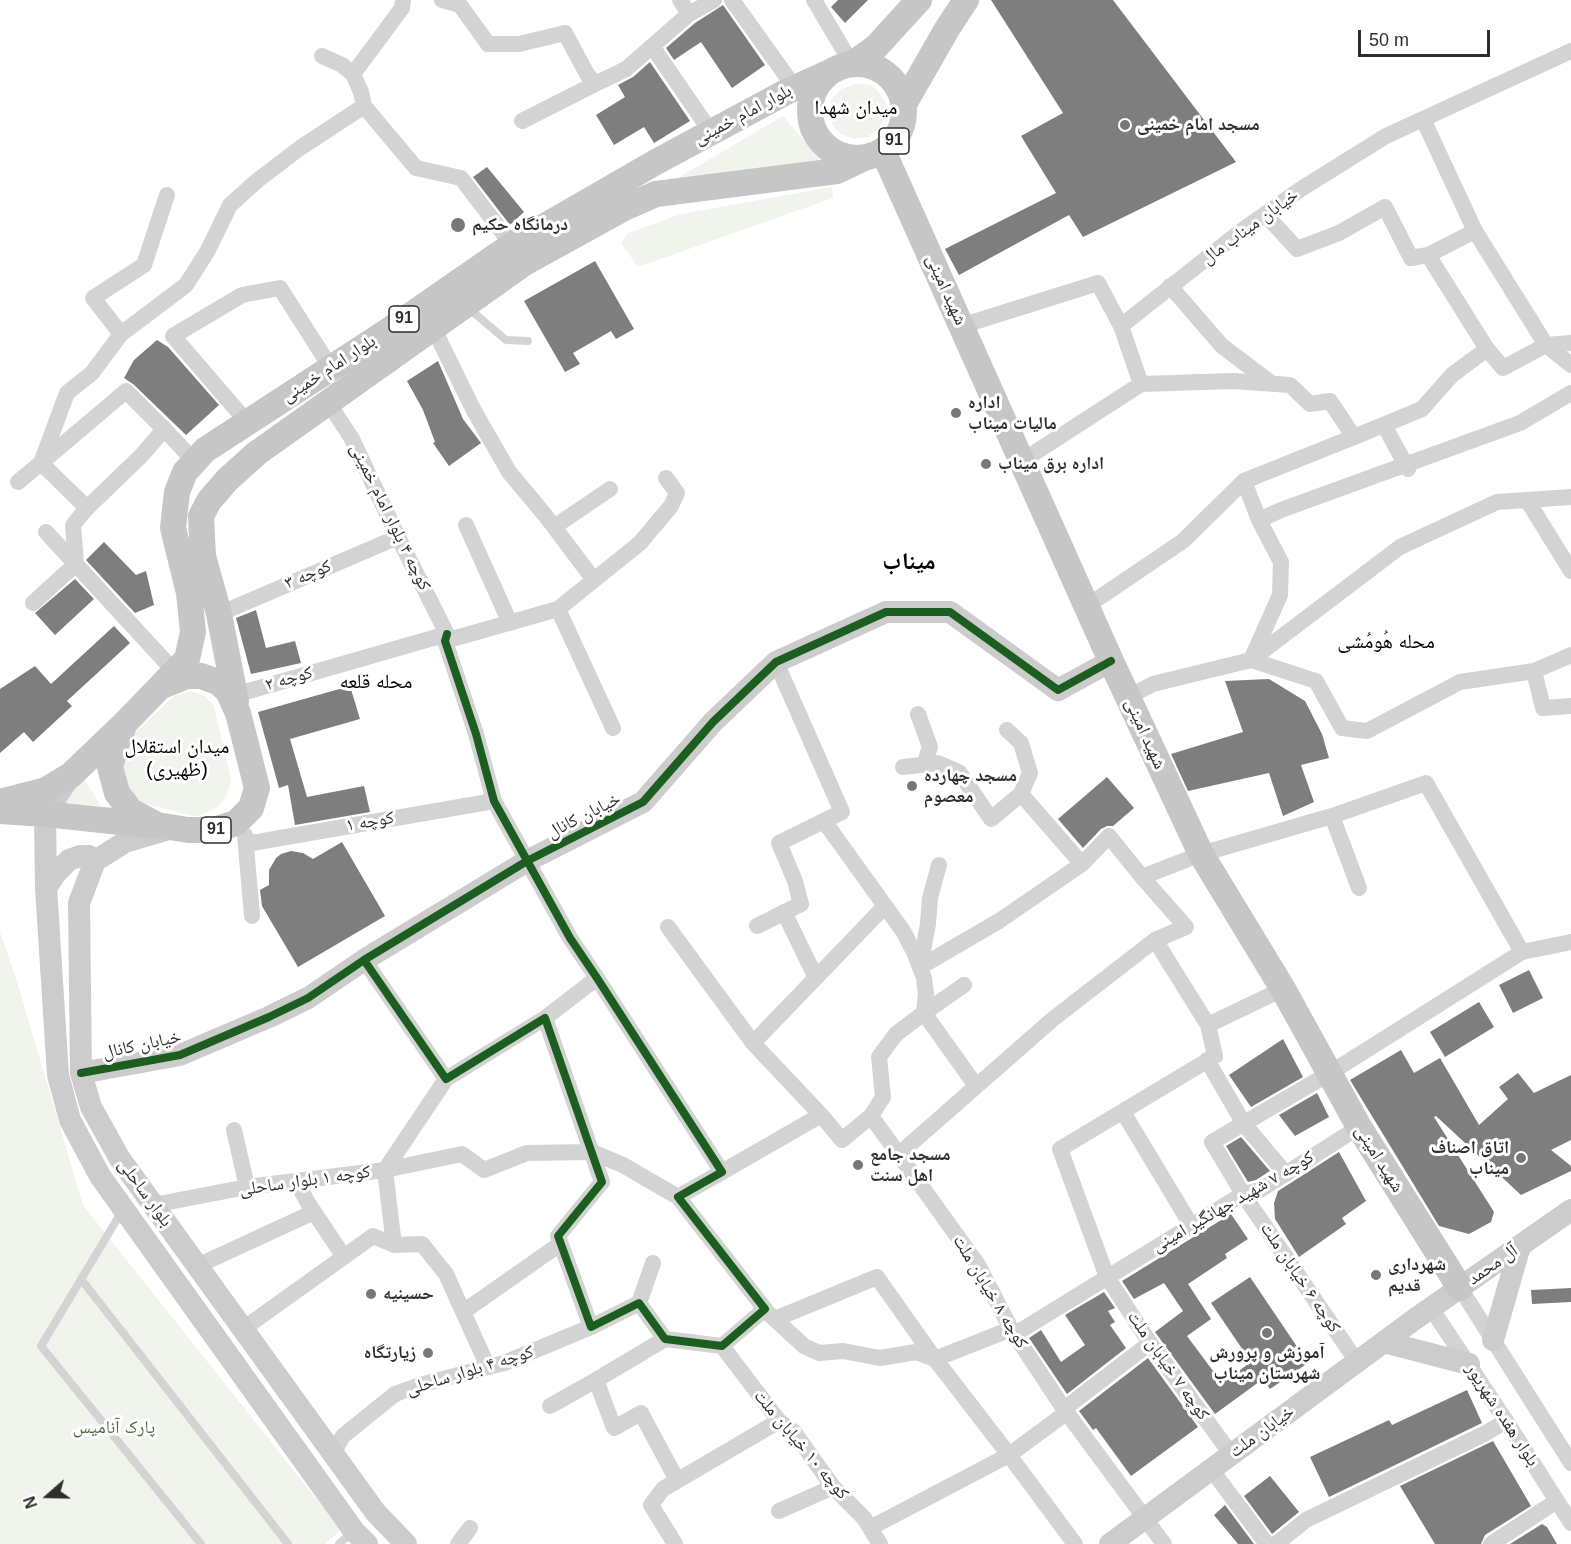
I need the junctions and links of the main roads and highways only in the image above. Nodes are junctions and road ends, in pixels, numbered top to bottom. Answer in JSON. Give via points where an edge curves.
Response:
{"nodes":[{"id":1,"x":919,"y":0,"type":"edge"},
{"id":2,"x":966,"y":0,"type":"edge"},
{"id":3,"x":842,"y":67,"type":"junction"},
{"id":4,"x":904,"y":104,"type":"junction"},
{"id":5,"x":874,"y":155,"type":"junction"},
{"id":6,"x":1111,"y":661,"type":"junction"},
{"id":7,"x":168,"y":679,"type":"junction"},
{"id":8,"x":237,"y":704,"type":"junction"},
{"id":9,"x":125,"y":723,"type":"junction"},
{"id":10,"x":71,"y":776,"type":"junction"},
{"id":11,"x":0,"y":802,"type":"edge"},
{"id":12,"x":0,"y":811,"type":"edge"},
{"id":13,"x":45,"y":814,"type":"junction"},
{"id":14,"x":165,"y":826,"type":"junction"},
{"id":15,"x":94,"y":861,"type":"junction"},
{"id":16,"x":46,"y":888,"type":"junction"},
{"id":17,"x":81,"y":1073,"type":"junction"},
{"id":18,"x":1571,"y":1210,"type":"edge"},
{"id":19,"x":1520,"y":1246,"type":"junction"},
{"id":20,"x":1460,"y":1288,"type":"junction"},
{"id":21,"x":1423,"y":1314,"type":"joint"},
{"id":22,"x":1493,"y":1340,"type":"road end"},
{"id":23,"x":1384,"y":1342,"type":"junction"},
{"id":24,"x":1469,"y":1364,"type":"road end"},
{"id":25,"x":353,"y":1540,"type":"edge"},
{"id":26,"x":406,"y":1544,"type":"edge"},
{"id":27,"x":1110,"y":1544,"type":"edge"}],
"edges":[{"from":1,"to":3,"type":"main road","name":"بلوار امام خمینی","number":"91","via":[[876,47]]},
{"from":2,"to":4,"type":"main road","number":"91"},
{"from":3,"to":4,"type":"main road","number":"91","via":[[866,64],[880,69],[892,78]]},
{"from":3,"to":5,"type":"main road","number":"91","via":[[820,81],[812,95],[813,128],[833,152],[848,158]]},
{"from":3,"to":7,"type":"main road","name":"بلوار امام خمینی","number":"91","via":[[711,132],[512,245],[205,450],[185,472],[177,492],[173,528],[189,593],[193,632],[187,658]]},
{"from":4,"to":5,"type":"main road","number":"91","via":[[901,131]]},
{"from":5,"to":6,"type":"main road","name":"شهید امینی","via":[[961,326]]},
{"from":5,"to":8,"type":"main road","name":"بلوار امام خمینی","number":"91","via":[[837,171],[656,194],[624,208],[526,262],[257,453],[226,480],[201,516],[203,556]]},
{"from":6,"to":17,"type":"main road","name":"خیابان کانال","via":[[1058,690],[950,612],[886,612],[776,662],[712,722],[643,802],[528,861],[308,998],[180,1054]]},
{"from":6,"to":20,"type":"main road","name":"شهید امینی","via":[[1201,854],[1283,988],[1359,1127]]},
{"from":7,"to":8,"type":"main road","number":"91","via":[[201,676],[218,682]]},
{"from":7,"to":9,"type":"main road","number":"91"},
{"from":8,"to":14,"type":"main road","number":"91","via":[[257,788],[251,808],[236,824],[214,830],[188,831]]},
{"from":9,"to":10,"type":"main road","number":"91"},
{"from":9,"to":14,"type":"main road","number":"91","via":[[110,767],[117,793],[131,811]]},
{"from":10,"to":11,"type":"main road","number":"91","via":[[46,790]]},
{"from":10,"to":13,"type":"main road"},
{"from":12,"to":13,"type":"main road","number":"91"},
{"from":13,"to":14,"type":"main road","number":"91"},
{"from":13,"to":16,"type":"main road","name":"بلوار ساحلی"},
{"from":14,"to":15,"type":"main road","via":[[125,842]]},
{"from":15,"to":16,"type":"main road","via":[[89,856],[69,860]]},
{"from":15,"to":17,"type":"main road","name":"بلوار ساحلی","via":[[78,903]]},
{"from":16,"to":25,"type":"main road","name":"بلوار ساحلی","via":[[58,1075],[70,1120],[100,1176]]},
{"from":17,"to":26,"type":"main road","name":"بلوار ساحلی","via":[[92,1107],[120,1159],[376,1513]]},
{"from":18,"to":19,"type":"main road","name":"آل محمد"},
{"from":19,"to":20,"type":"main road","name":"آل محمد"},
{"from":19,"to":22,"type":"main road"},
{"from":20,"to":21,"type":"main road","name":"آل محمد"},
{"from":21,"to":23,"type":"main road","name":"خیابان ملت"},
{"from":23,"to":24,"type":"main road"},
{"from":23,"to":27,"type":"main road","name":"خیابان ملت"}]}
